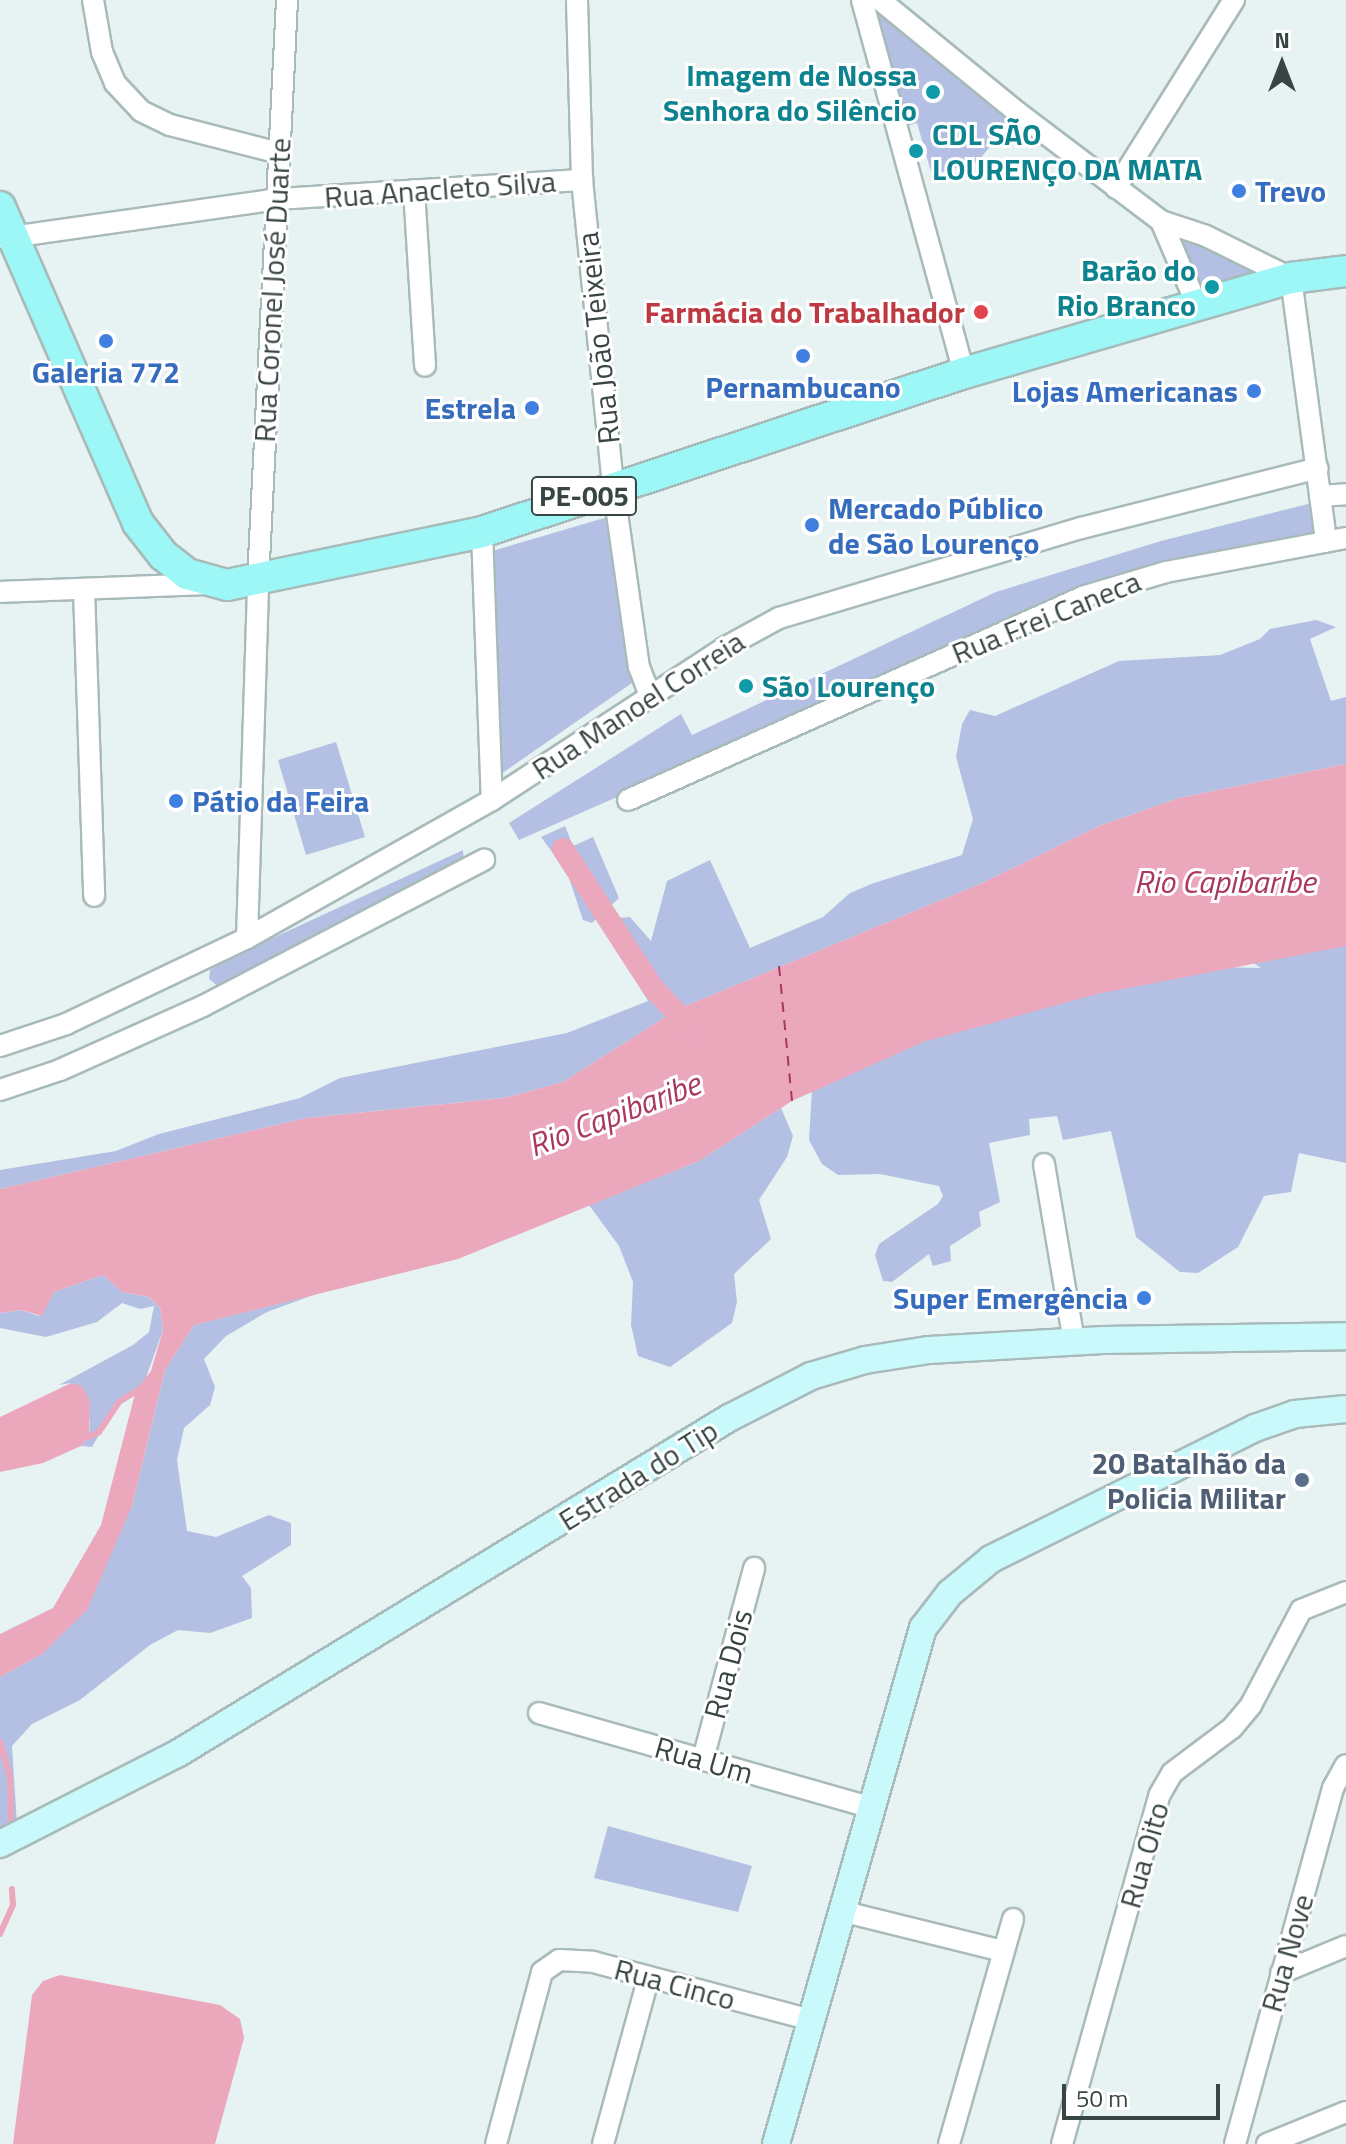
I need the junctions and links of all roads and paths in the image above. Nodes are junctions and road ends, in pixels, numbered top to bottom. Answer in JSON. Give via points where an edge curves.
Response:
{"nodes":[{"id":1,"x":93,"y":0,"type":"edge"},
{"id":2,"x":287,"y":0,"type":"edge"},
{"id":3,"x":577,"y":0,"type":"edge"},
{"id":4,"x":862,"y":0,"type":"edge"},
{"id":5,"x":880,"y":0,"type":"edge"},
{"id":6,"x":1234,"y":0,"type":"edge"},
{"id":7,"x":279,"y":153,"type":"junction"},
{"id":8,"x":582,"y":180,"type":"junction"},
{"id":9,"x":1116,"y":188,"type":"junction"},
{"id":10,"x":414,"y":190,"type":"junction"},
{"id":11,"x":278,"y":199,"type":"junction"},
{"id":12,"x":0,"y":207,"type":"edge"},
{"id":13,"x":1161,"y":221,"type":"junction"},
{"id":14,"x":6,"y":237,"type":"edge"},
{"id":15,"x":1346,"y":271,"type":"edge"},
{"id":16,"x":1291,"y":278,"type":"junction"},
{"id":17,"x":1197,"y":305,"type":"junction"},
{"id":18,"x":425,"y":366,"type":"dead end"},
{"id":19,"x":964,"y":373,"type":"junction"},
{"id":20,"x":1318,"y":468,"type":"junction"},
{"id":21,"x":613,"y":485,"type":"junction"},
{"id":22,"x":1346,"y":494,"type":"edge"},
{"id":23,"x":1320,"y":496,"type":"junction"},
{"id":24,"x":482,"y":532,"type":"junction"},
{"id":25,"x":1336,"y":540,"type":"edge"},
{"id":26,"x":258,"y":581,"type":"junction"},
{"id":27,"x":209,"y":583,"type":"junction"},
{"id":28,"x":84,"y":589,"type":"junction"},
{"id":29,"x":0,"y":592,"type":"edge"},
{"id":30,"x":650,"y":696,"type":"junction"},
{"id":31,"x":492,"y":800,"type":"junction"},
{"id":32,"x":628,"y":800,"type":"dead end"},
{"id":33,"x":484,"y":860,"type":"dead end"},
{"id":34,"x":94,"y":896,"type":"dead end"},
{"id":35,"x":247,"y":938,"type":"junction"},
{"id":36,"x":0,"y":1046,"type":"edge"},
{"id":37,"x":0,"y":1090,"type":"edge"},
{"id":38,"x":1044,"y":1164,"type":"dead end"},
{"id":39,"x":1346,"y":1336,"type":"edge"},
{"id":40,"x":1074,"y":1341,"type":"junction"},
{"id":41,"x":1346,"y":1409,"type":"edge"},
{"id":42,"x":754,"y":1568,"type":"dead end"},
{"id":43,"x":1346,"y":1592,"type":"edge"},
{"id":44,"x":539,"y":1713,"type":"dead end"},
{"id":45,"x":703,"y":1759,"type":"junction"},
{"id":46,"x":1346,"y":1765,"type":"edge"},
{"id":47,"x":870,"y":1807,"type":"junction"},
{"id":48,"x":0,"y":1844,"type":"edge"},
{"id":49,"x":841,"y":1911,"type":"junction"},
{"id":50,"x":1013,"y":1919,"type":"dead end"},
{"id":51,"x":1346,"y":1946,"type":"edge"},
{"id":52,"x":1003,"y":1951,"type":"junction"},
{"id":53,"x":1281,"y":1973,"type":"junction"},
{"id":54,"x":648,"y":1979,"type":"junction"},
{"id":55,"x":811,"y":2020,"type":"junction"},
{"id":56,"x":1346,"y":2112,"type":"edge"},
{"id":57,"x":496,"y":2144,"type":"edge"},
{"id":58,"x":603,"y":2144,"type":"edge"},
{"id":59,"x":776,"y":2144,"type":"edge"},
{"id":60,"x":949,"y":2144,"type":"edge"},
{"id":61,"x":1062,"y":2144,"type":"edge"},
{"id":62,"x":1235,"y":2144,"type":"edge"},
{"id":63,"x":1267,"y":2144,"type":"edge"}],
"edges":[{"from":1,"to":7,"type":"street","via":[[111,73],[141,111],[170,125]]},
{"from":2,"to":7,"type":"street","name":"Rua Coronel José Duarte"},
{"from":3,"to":8,"type":"street","name":"Rua João Teixeira"},
{"from":4,"to":19,"type":"street"},
{"from":5,"to":9,"type":"street"},
{"from":6,"to":9,"type":"street"},
{"from":7,"to":11,"type":"street","name":"Rua Coronel José Duarte"},
{"from":8,"to":10,"type":"street","name":"Rua Anacleto Silva"},
{"from":8,"to":21,"type":"street","name":"Rua João Teixeira"},
{"from":9,"to":13,"type":"street"},
{"from":10,"to":11,"type":"street","name":"Rua Anacleto Silva"},
{"from":10,"to":18,"type":"street"},
{"from":11,"to":14,"type":"street","name":"Rua Anacleto Silva"},
{"from":11,"to":26,"type":"street","name":"Rua Coronel José Duarte"},
{"from":12,"to":14,"type":"main road"},
{"from":13,"to":16,"type":"street","via":[[1206,236]]},
{"from":13,"to":17,"type":"street"},
{"from":14,"to":27,"type":"main road","via":[[138,523],[163,555]]},
{"from":15,"to":16,"type":"main road","number":"PE-005"},
{"from":16,"to":17,"type":"main road","number":"PE-005"},
{"from":16,"to":20,"type":"street"},
{"from":17,"to":19,"type":"main road","number":"PE-005"},
{"from":19,"to":21,"type":"main road","number":"PE-005"},
{"from":20,"to":23,"type":"street"},
{"from":20,"to":30,"type":"street","name":"Rua Manoel Correia","via":[[1052,535],[779,618]]},
{"from":21,"to":24,"type":"main road","number":"PE-005"},
{"from":21,"to":30,"type":"street","name":"Rua João Teixeira","via":[[639,667]]},
{"from":22,"to":23,"type":"street"},
{"from":23,"to":25,"type":"street"},
{"from":24,"to":26,"type":"main road","number":"PE-005"},
{"from":24,"to":31,"type":"street"},
{"from":25,"to":32,"type":"street","name":"Rua Frei Caneca","via":[[1166,572],[1085,596]]},
{"from":26,"to":27,"type":"main road","number":"PE-005"},
{"from":26,"to":35,"type":"street","name":"Rua Coronel José Duarte"},
{"from":27,"to":28,"type":"street"},
{"from":28,"to":29,"type":"street"},
{"from":28,"to":34,"type":"street"},
{"from":30,"to":31,"type":"street","name":"Rua Manoel Correia"},
{"from":31,"to":35,"type":"street","name":"Rua Manoel Correia"},
{"from":33,"to":37,"type":"street","via":[[203,1006],[60,1070]]},
{"from":35,"to":36,"type":"street","name":"Rua Manoel Correia","via":[[66,1024]]},
{"from":38,"to":40,"type":"street"},
{"from":39,"to":40,"type":"street","name":"Estrada do Tip"},
{"from":40,"to":48,"type":"street","name":"Estrada do Tip","via":[[929,1350],[865,1360],[811,1376],[729,1418],[177,1754]]},
{"from":41,"to":47,"type":"street","via":[[1295,1414],[1255,1428],[991,1559],[950,1593],[923,1628]]},
{"from":42,"to":45,"type":"street","name":"Rua Dois"},
{"from":43,"to":61,"type":"street","name":"Rua Oito","via":[[1301,1610],[1251,1705],[1232,1728],[1172,1773],[1160,1794]]},
{"from":44,"to":45,"type":"street","name":"Rua Um"},
{"from":45,"to":47,"type":"street","name":"Rua Um"},
{"from":46,"to":53,"type":"street","name":"Rua Nove","via":[[1333,1788]]},
{"from":47,"to":49,"type":"street"},
{"from":49,"to":52,"type":"street"},
{"from":49,"to":55,"type":"street"},
{"from":50,"to":52,"type":"street"},
{"from":51,"to":53,"type":"street"},
{"from":52,"to":60,"type":"street"},
{"from":53,"to":62,"type":"street","name":"Rua Nove"},
{"from":54,"to":55,"type":"street","name":"Rua Cinco"},
{"from":54,"to":57,"type":"street","name":"Rua Cinco","via":[[572,1958],[549,1964],[542,1972]]},
{"from":54,"to":58,"type":"street"},
{"from":55,"to":59,"type":"street"},
{"from":56,"to":63,"type":"street"}]}
